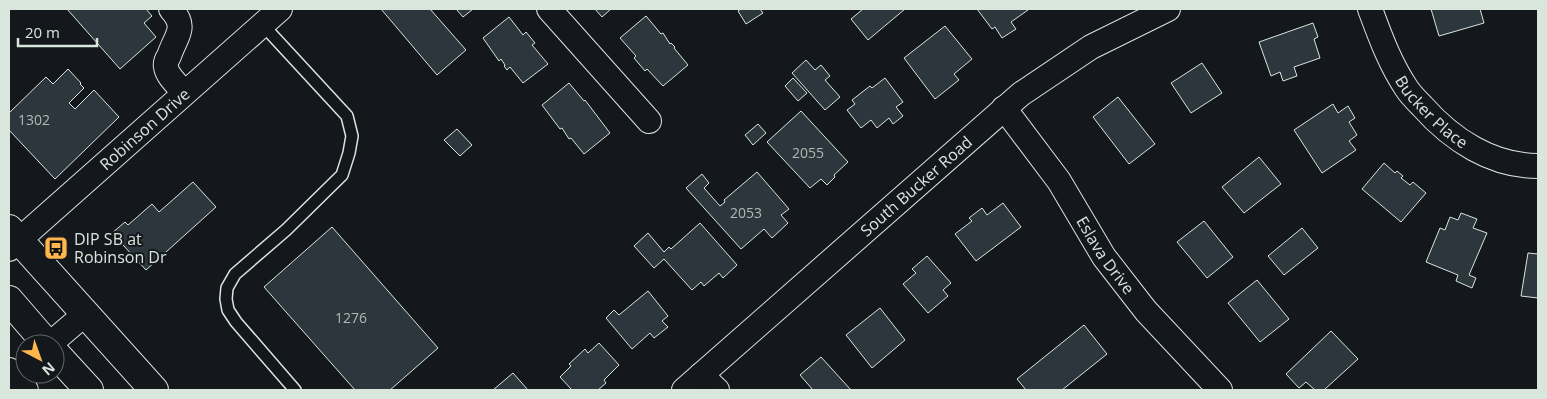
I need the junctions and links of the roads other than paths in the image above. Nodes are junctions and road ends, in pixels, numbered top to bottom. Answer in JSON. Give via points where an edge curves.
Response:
{"nodes":[{"id":1,"x":171,"y":9,"type":"edge"},
{"id":2,"x":549,"y":9,"type":"edge"},
{"id":3,"x":1168,"y":9,"type":"edge"},
{"id":4,"x":1370,"y":9,"type":"edge"},
{"id":5,"x":271,"y":16,"type":"edge"},
{"id":6,"x":184,"y":93,"type":"junction"},
{"id":7,"x":1004,"y":108,"type":"junction"},
{"id":8,"x":649,"y":121,"type":"dead end"},
{"id":9,"x":1538,"y":166,"type":"edge"},
{"id":10,"x":12,"y":240,"type":"edge"},
{"id":11,"x":9,"y":300,"type":"edge"},
{"id":12,"x":84,"y":314,"type":"junction"},
{"id":13,"x":40,"y":334,"type":"edge"},
{"id":14,"x":61,"y":334,"type":"edge"},
{"id":15,"x":65,"y":364,"type":"edge"},
{"id":16,"x":709,"y":382,"type":"edge"},
{"id":17,"x":88,"y":390,"type":"edge"},
{"id":18,"x":154,"y":390,"type":"edge"},
{"id":19,"x":295,"y":390,"type":"edge"},
{"id":20,"x":684,"y":390,"type":"edge"},
{"id":21,"x":1220,"y":390,"type":"edge"}],
"edges":[{"from":1,"to":6,"type":"street","via":[[178,17],[180,31],[166,67]]},
{"from":2,"to":8,"type":"street"},
{"from":3,"to":7,"type":"street","name":"South Bucker Road","via":[[1091,47]]},
{"from":4,"to":9,"type":"street","name":"Bucker Place","via":[[1386,51],[1407,90],[1430,115],[1460,142],[1494,159]]},
{"from":5,"to":6,"type":"street","name":"Robinson Drive"},
{"from":5,"to":19,"type":"lane","via":[[347,116],[352,136],[342,174],[286,230],[235,274],[227,288],[228,310],[236,322]]},
{"from":6,"to":10,"type":"street","name":"Robinson Drive"},
{"from":7,"to":16,"type":"street","name":"South Bucker Road"},
{"from":7,"to":21,"type":"street","name":"Eslava Drive","via":[[1059,181],[1104,257],[1146,311]]},
{"from":10,"to":12,"type":"main road"},
{"from":11,"to":13,"type":"main road"},
{"from":12,"to":14,"type":"street"},
{"from":12,"to":18,"type":"main road"},
{"from":15,"to":17,"type":"main road"},
{"from":16,"to":20,"type":"street","name":"South Bucker Road"}]}
